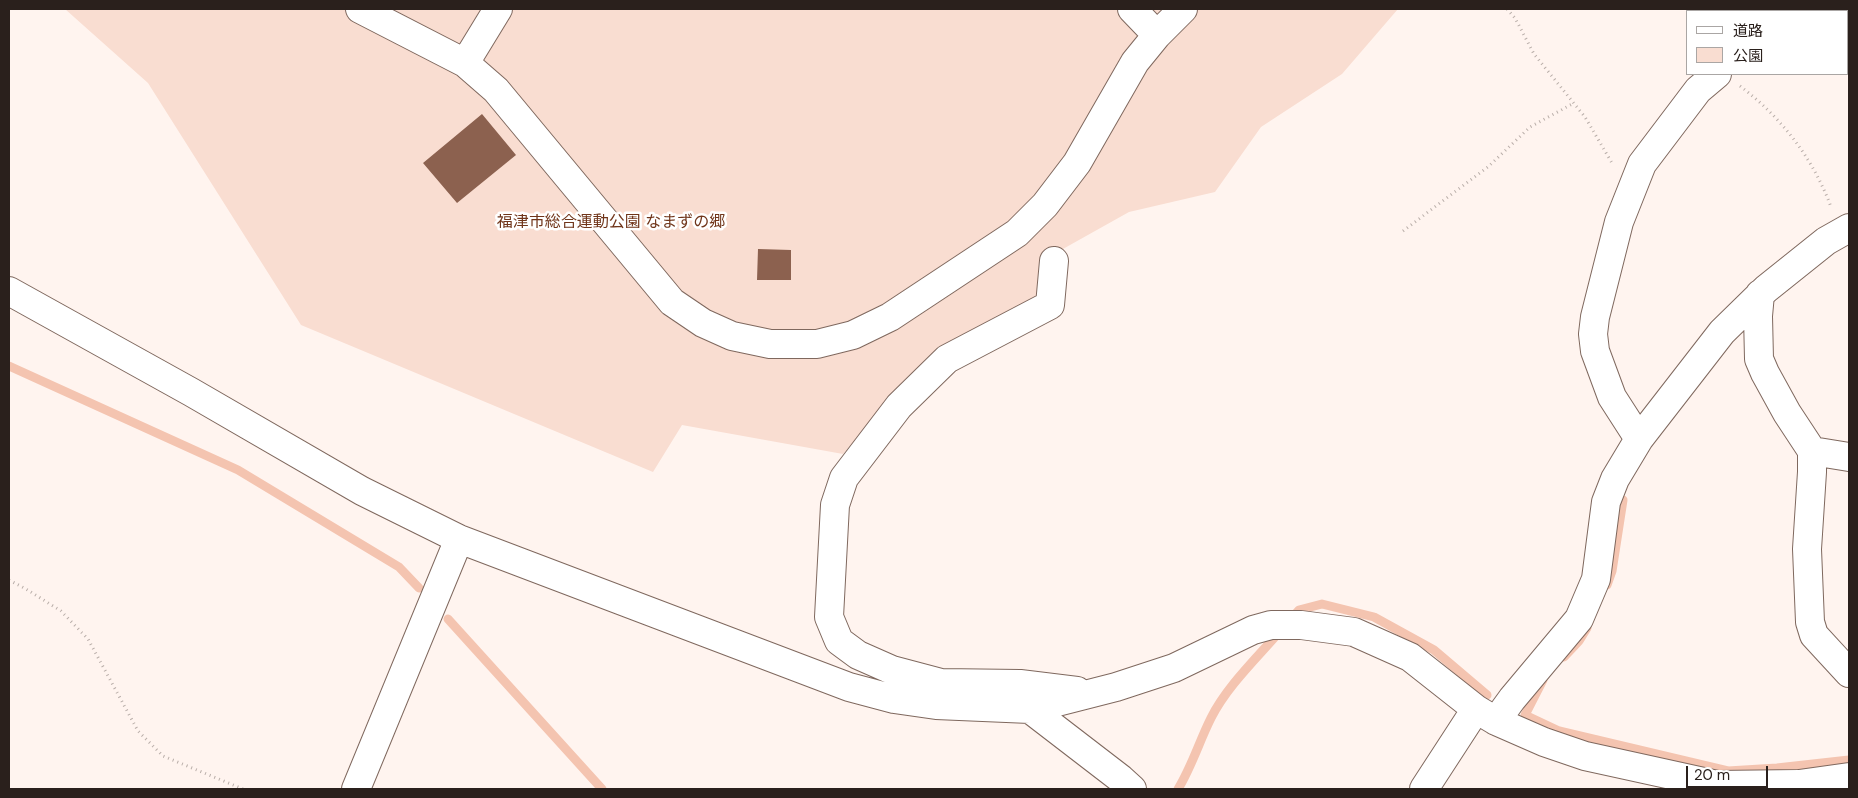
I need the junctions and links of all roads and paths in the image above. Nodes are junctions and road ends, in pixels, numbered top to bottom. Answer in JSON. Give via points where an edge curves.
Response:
{"nodes":[{"id":1,"x":360,"y":9,"type":"edge"},
{"id":2,"x":498,"y":9,"type":"edge"},
{"id":3,"x":1132,"y":9,"type":"edge"},
{"id":4,"x":1183,"y":9,"type":"edge"},
{"id":5,"x":1507,"y":9,"type":"edge"},
{"id":6,"x":1157,"y":35,"type":"junction"},
{"id":7,"x":465,"y":63,"type":"junction"},
{"id":8,"x":1726,"y":78,"type":"edge"},
{"id":9,"x":1574,"y":103,"type":"junction"},
{"id":10,"x":1636,"y":178,"type":"junction"},
{"id":11,"x":1847,"y":230,"type":"edge"},
{"id":12,"x":1403,"y":231,"type":"dead end"},
{"id":13,"x":1054,"y":261,"type":"dead end"},
{"id":14,"x":9,"y":291,"type":"edge"},
{"id":15,"x":1760,"y":294,"type":"junction"},
{"id":16,"x":1639,"y":439,"type":"junction"},
{"id":17,"x":1812,"y":450,"type":"junction"},
{"id":18,"x":1849,"y":457,"type":"edge"},
{"id":19,"x":459,"y":539,"type":"junction"},
{"id":20,"x":9,"y":580,"type":"edge"},
{"id":21,"x":1849,"y":673,"type":"edge"},
{"id":22,"x":1091,"y":693,"type":"junction"},
{"id":23,"x":1030,"y":709,"type":"junction"},
{"id":24,"x":1486,"y":715,"type":"junction"},
{"id":25,"x":1849,"y":777,"type":"edge"},
{"id":26,"x":243,"y":789,"type":"edge"},
{"id":27,"x":356,"y":789,"type":"edge"},
{"id":28,"x":1132,"y":789,"type":"edge"},
{"id":29,"x":1424,"y":789,"type":"edge"}],
"edges":[{"from":1,"to":7,"type":"street"},
{"from":2,"to":7,"type":"street"},
{"from":3,"to":6,"type":"street"},
{"from":4,"to":6,"type":"street"},
{"from":5,"to":9,"type":"path","via":[[1516,18],[1534,54]]},
{"from":6,"to":7,"type":"street","via":[[1135,62],[1076,163],[1045,205],[1017,233],[890,317],[853,335],[817,344],[770,344],[732,336],[703,323],[672,302],[496,90]]},
{"from":8,"to":10,"type":"street","via":[[1698,90],[1642,164]]},
{"from":8,"to":11,"type":"path","via":[[1761,102],[1790,133],[1810,162],[1833,214]]},
{"from":9,"to":10,"type":"path","via":[[1619,174]]},
{"from":9,"to":12,"type":"path","via":[[1530,127],[1489,166]]},
{"from":10,"to":16,"type":"street","via":[[1620,222],[1593,334],[1595,351],[1612,396]]},
{"from":11,"to":15,"type":"street","via":[[1826,241]]},
{"from":13,"to":22,"type":"street","via":[[1050,304],[947,360],[899,406],[844,478],[834,505],[829,617],[840,640],[858,655],[892,670],[941,683],[1020,684]]},
{"from":14,"to":19,"type":"street","via":[[362,491]]},
{"from":15,"to":16,"type":"street","via":[[1722,332]]},
{"from":15,"to":17,"type":"street","via":[[1759,358],[1782,405]]},
{"from":16,"to":24,"type":"street","via":[[1614,479],[1606,502],[1596,579],[1579,618],[1512,699]]},
{"from":17,"to":18,"type":"street"},
{"from":17,"to":21,"type":"street","via":[[1807,549],[1810,622],[1814,634]]},
{"from":19,"to":23,"type":"street","via":[[849,687],[894,699],[936,705]]},
{"from":19,"to":27,"type":"street"},
{"from":20,"to":26,"type":"path","via":[[61,611],[88,639],[138,731],[163,756]]},
{"from":22,"to":23,"type":"street"},
{"from":22,"to":24,"type":"street","via":[[1174,668],[1253,630],[1271,625],[1301,625],[1354,632],[1410,658]]},
{"from":23,"to":28,"type":"street"},
{"from":24,"to":25,"type":"street","via":[[1544,742],[1585,756],[1717,785],[1799,784]]},
{"from":24,"to":29,"type":"street"}]}
